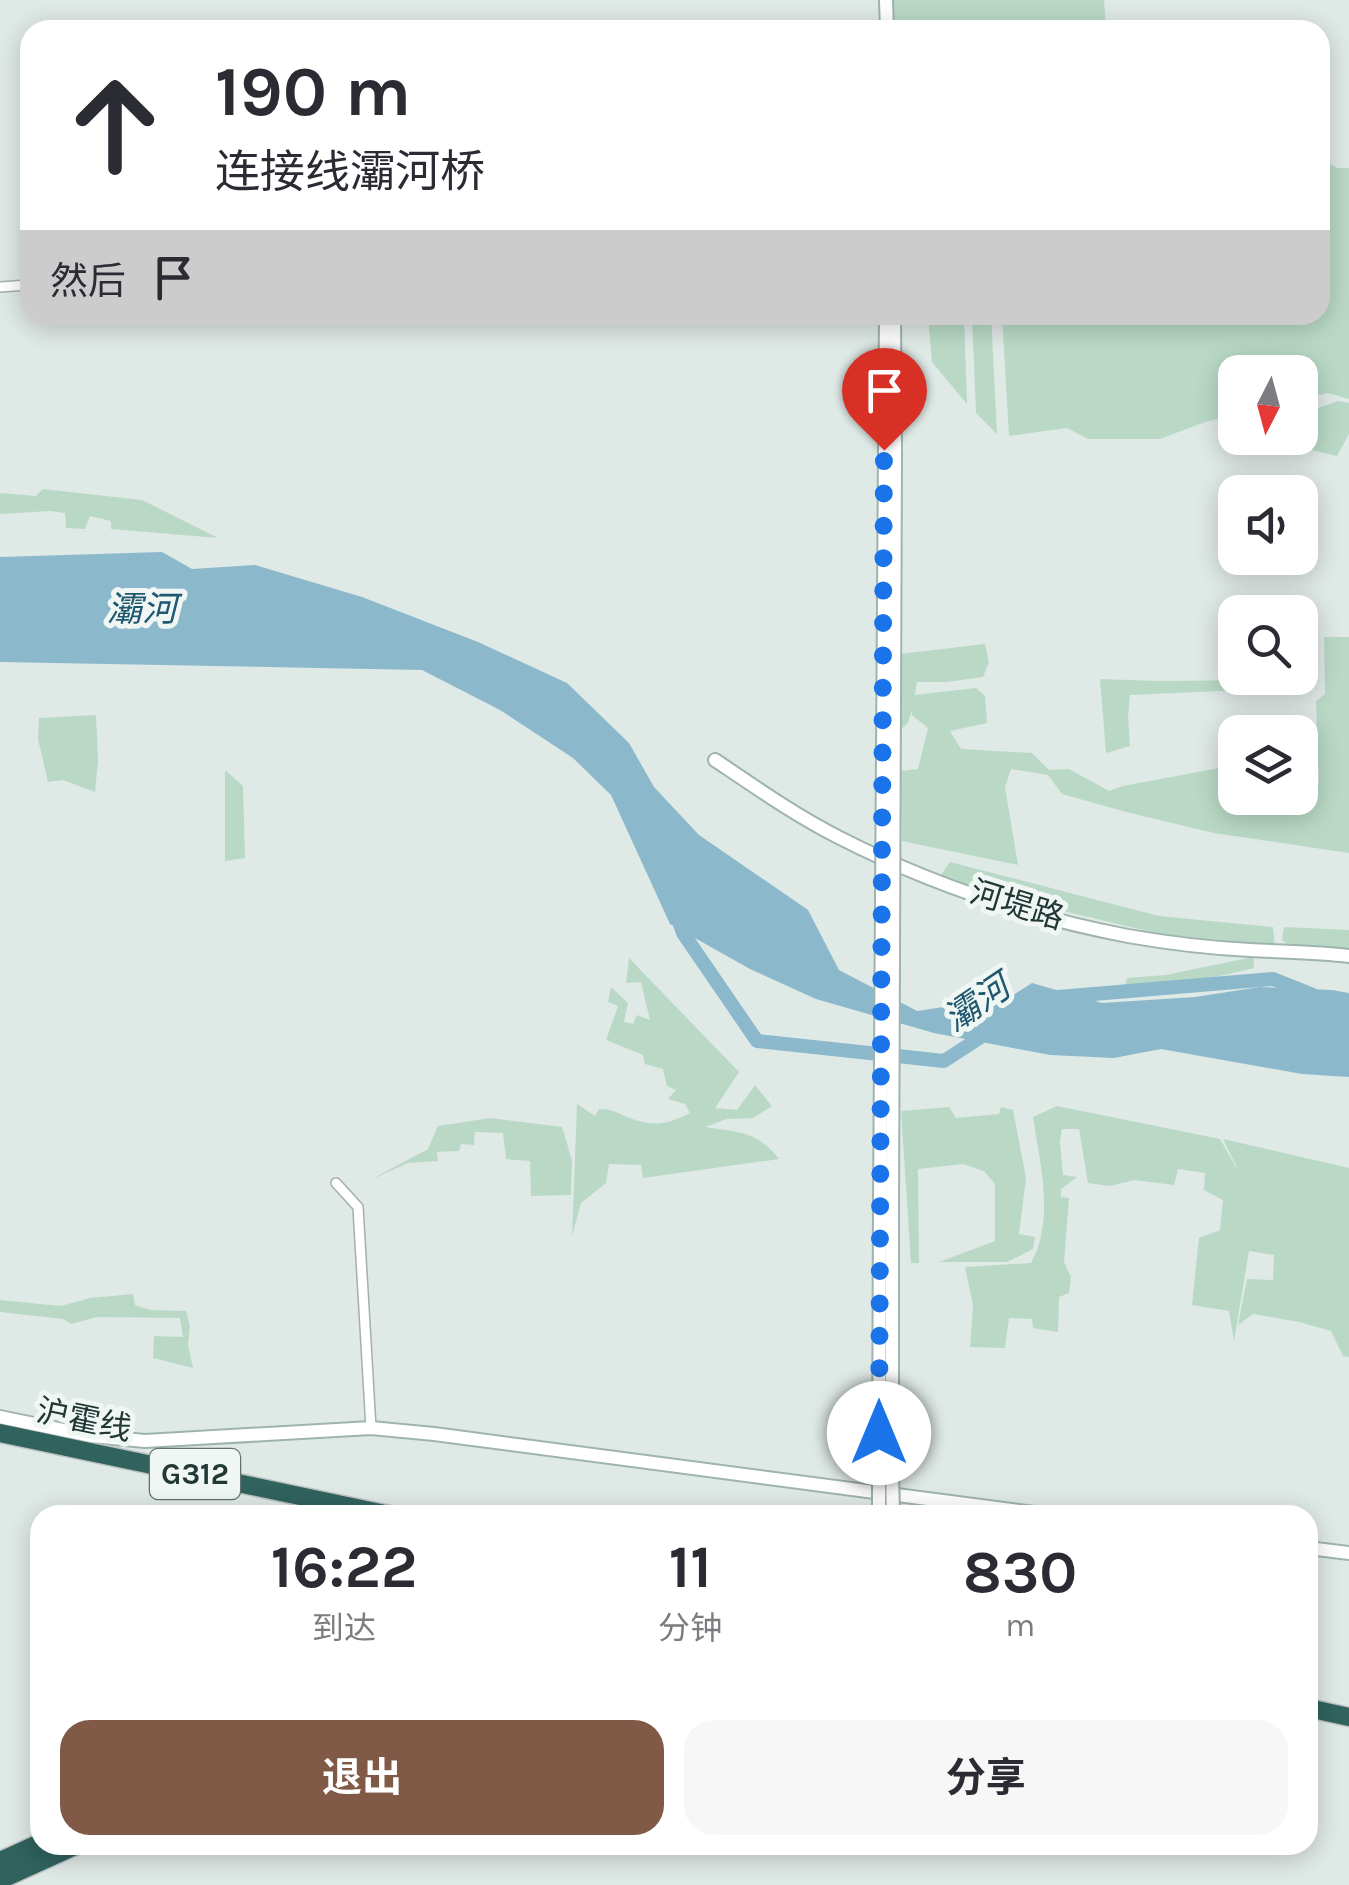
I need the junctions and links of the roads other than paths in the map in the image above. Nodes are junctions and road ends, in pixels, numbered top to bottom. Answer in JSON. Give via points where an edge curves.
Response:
{"nodes":[{"id":1,"x":886,"y":325,"type":"edge"},
{"id":2,"x":894,"y":325,"type":"edge"},
{"id":3,"x":890,"y":450,"type":"junction"},
{"id":4,"x":715,"y":760,"type":"dead end"},
{"id":5,"x":1349,"y":956,"type":"edge"},
{"id":6,"x":336,"y":1182,"type":"dead end"},
{"id":7,"x":0,"y":1417,"type":"edge"},
{"id":8,"x":370,"y":1428,"type":"junction"},
{"id":9,"x":0,"y":1433,"type":"edge"},
{"id":10,"x":885,"y":1471,"type":"junction"},
{"id":11,"x":342,"y":1505,"type":"edge"},
{"id":12,"x":881,"y":1505,"type":"edge"},
{"id":13,"x":891,"y":1505,"type":"edge"},
{"id":14,"x":972,"y":1505,"type":"edge"},
{"id":15,"x":1318,"y":1549,"type":"edge"},
{"id":16,"x":1349,"y":1554,"type":"edge"},
{"id":17,"x":1318,"y":1710,"type":"edge"},
{"id":18,"x":1349,"y":1717,"type":"edge"},
{"id":19,"x":30,"y":1847,"type":"edge"},
{"id":20,"x":55,"y":1855,"type":"edge"},
{"id":21,"x":0,"y":1860,"type":"edge"},
{"id":22,"x":0,"y":1880,"type":"edge"}],
"edges":[{"from":1,"to":3,"type":"main road"},
{"from":2,"to":3,"type":"main road"},
{"from":3,"to":10,"type":"main road","bridge":true},
{"from":4,"to":5,"type":"main road","name":"河堤路","via":[[874,855],[1023,909],[1157,940]]},
{"from":6,"to":8,"type":"street","via":[[358,1207]]},
{"from":7,"to":8,"type":"main road","via":[[146,1441]]},
{"from":8,"to":14,"type":"main road"},
{"from":9,"to":11,"type":"highway","name":"沪霍线","number":"G312"},
{"from":10,"to":12,"type":"main road","bridge":true},
{"from":10,"to":13,"type":"main road","bridge":true},
{"from":15,"to":16,"type":"main road"},
{"from":17,"to":18,"type":"highway"},
{"from":19,"to":21,"type":"highway"},
{"from":20,"to":22,"type":"highway"}]}
